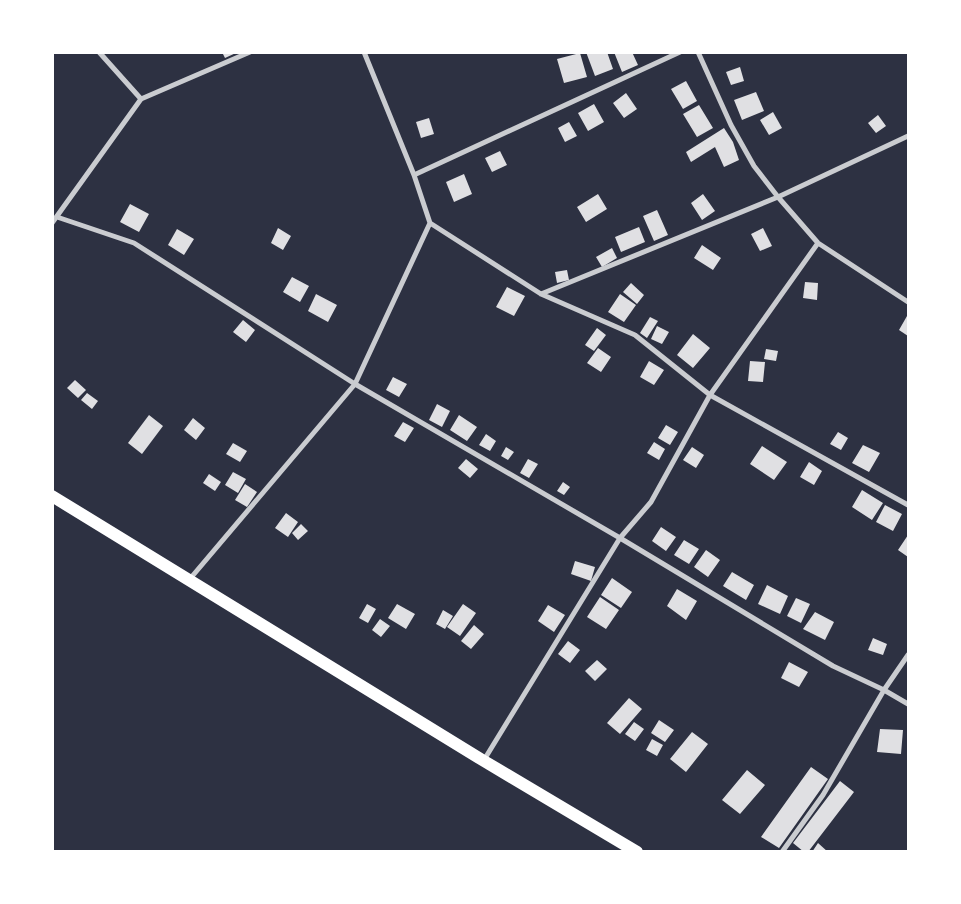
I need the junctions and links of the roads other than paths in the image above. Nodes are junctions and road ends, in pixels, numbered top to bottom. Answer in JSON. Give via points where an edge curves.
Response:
{"nodes":[{"id":1,"x":99,"y":52,"type":"edge"},
{"id":2,"x":250,"y":52,"type":"edge"},
{"id":3,"x":364,"y":52,"type":"edge"},
{"id":4,"x":680,"y":52,"type":"edge"},
{"id":5,"x":698,"y":52,"type":"edge"},
{"id":6,"x":141,"y":99,"type":"junction"},
{"id":7,"x":908,"y":136,"type":"edge"},
{"id":8,"x":414,"y":175,"type":"junction"},
{"id":9,"x":778,"y":197,"type":"junction"},
{"id":10,"x":57,"y":217,"type":"junction"},
{"id":11,"x":430,"y":222,"type":"junction"},
{"id":12,"x":52,"y":223,"type":"edge"},
{"id":13,"x":818,"y":243,"type":"junction"},
{"id":14,"x":541,"y":294,"type":"junction"},
{"id":15,"x":908,"y":302,"type":"edge"},
{"id":16,"x":355,"y":384,"type":"junction"},
{"id":17,"x":710,"y":395,"type":"junction"},
{"id":18,"x":52,"y":496,"type":"edge"},
{"id":19,"x":908,"y":505,"type":"edge"},
{"id":20,"x":620,"y":538,"type":"junction"},
{"id":21,"x":189,"y":580,"type":"junction"},
{"id":22,"x":908,"y":654,"type":"edge"},
{"id":23,"x":884,"y":690,"type":"junction"},
{"id":24,"x":908,"y":704,"type":"edge"},
{"id":25,"x":484,"y":761,"type":"junction"},
{"id":26,"x":637,"y":852,"type":"edge"},
{"id":27,"x":782,"y":852,"type":"edge"}],
"edges":[{"from":1,"to":6,"type":"street"},
{"from":2,"to":6,"type":"street"},
{"from":3,"to":8,"type":"street"},
{"from":4,"to":8,"type":"street"},
{"from":5,"to":9,"type":"street","via":[[735,133],[754,166]]},
{"from":6,"to":10,"type":"street"},
{"from":7,"to":9,"type":"street"},
{"from":8,"to":11,"type":"street"},
{"from":9,"to":13,"type":"street"},
{"from":9,"to":14,"type":"street"},
{"from":10,"to":12,"type":"street"},
{"from":10,"to":16,"type":"street","via":[[134,244]]},
{"from":11,"to":14,"type":"street"},
{"from":11,"to":16,"type":"street"},
{"from":13,"to":15,"type":"street"},
{"from":13,"to":17,"type":"street"},
{"from":14,"to":17,"type":"street","via":[[634,335]]},
{"from":16,"to":20,"type":"street"},
{"from":16,"to":21,"type":"street"},
{"from":17,"to":19,"type":"street"},
{"from":17,"to":20,"type":"street","via":[[651,502]]},
{"from":18,"to":21,"type":"main road"},
{"from":20,"to":23,"type":"street","via":[[833,666]]},
{"from":20,"to":25,"type":"street"},
{"from":21,"to":25,"type":"main road"},
{"from":22,"to":23,"type":"street"},
{"from":23,"to":24,"type":"street"},
{"from":23,"to":27,"type":"street","via":[[823,795]]},
{"from":25,"to":26,"type":"main road"}]}
